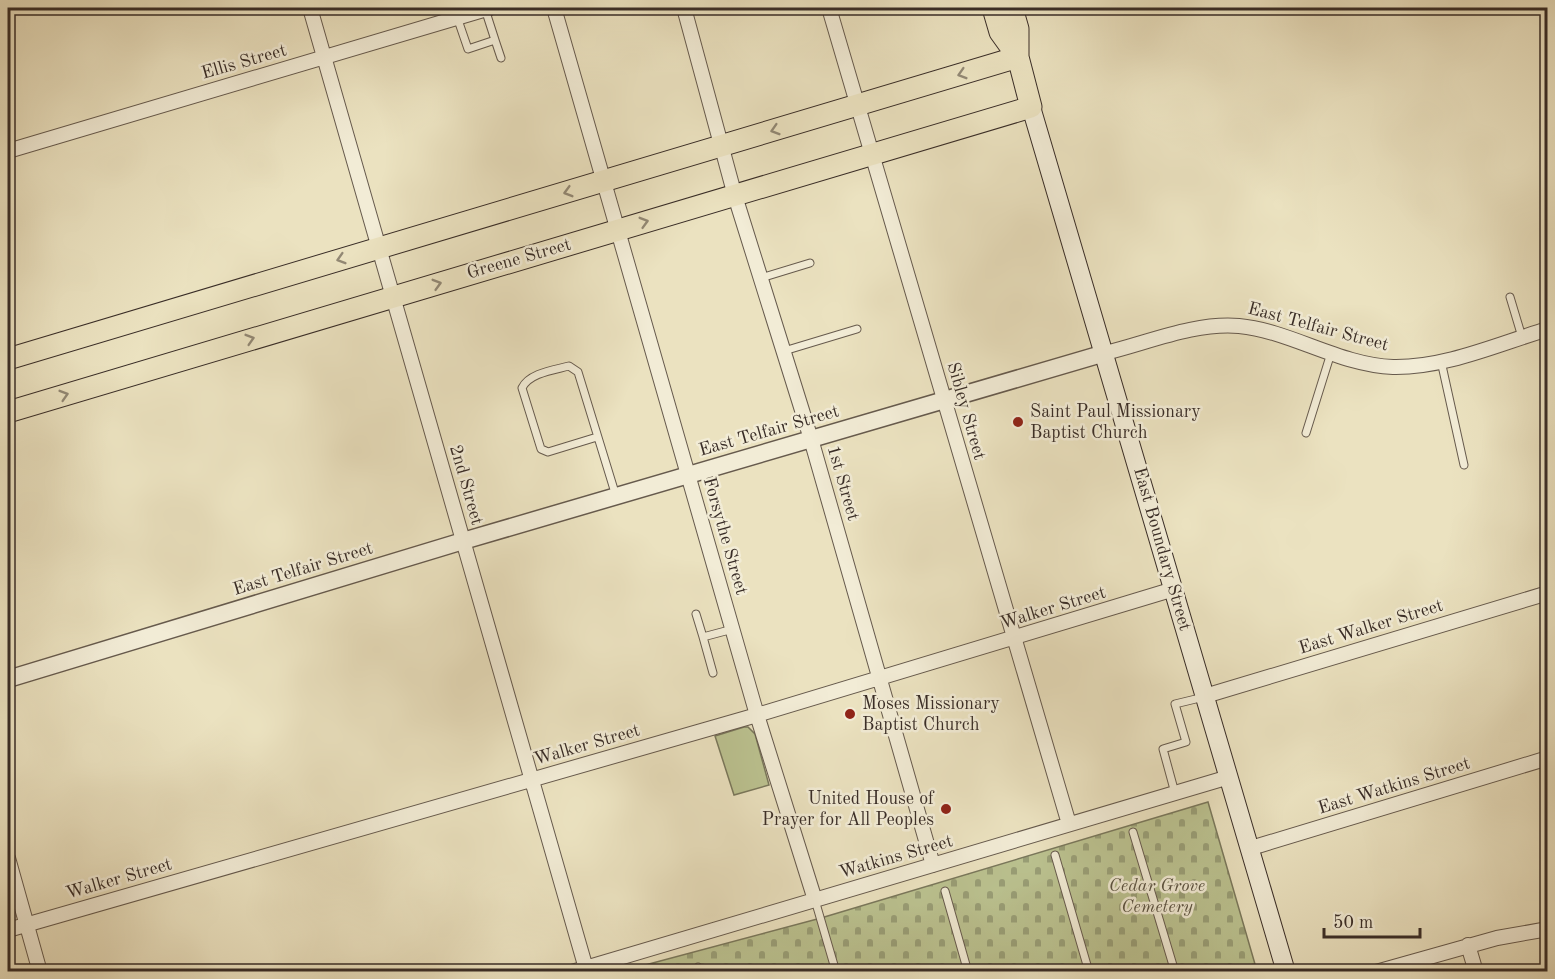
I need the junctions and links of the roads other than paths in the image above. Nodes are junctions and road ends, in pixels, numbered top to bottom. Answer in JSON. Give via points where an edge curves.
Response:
{"nodes":[{"id":1,"x":310,"y":8,"type":"edge"},
{"id":2,"x":488,"y":8,"type":"edge"},
{"id":3,"x":554,"y":8,"type":"edge"},
{"id":4,"x":684,"y":8,"type":"edge"},
{"id":5,"x":829,"y":8,"type":"edge"},
{"id":6,"x":993,"y":8,"type":"edge"},
{"id":7,"x":1012,"y":8,"type":"edge"},
{"id":8,"x":457,"y":17,"type":"junction"},
{"id":9,"x":495,"y":40,"type":"junction"},
{"id":10,"x":324,"y":56,"type":"junction"},
{"id":11,"x":1018,"y":57,"type":"junction"},
{"id":12,"x":501,"y":58,"type":"dead end"},
{"id":13,"x":858,"y":105,"type":"junction"},
{"id":14,"x":1031,"y":107,"type":"junction"},
{"id":15,"x":722,"y":146,"type":"junction"},
{"id":16,"x":8,"y":151,"type":"edge"},
{"id":17,"x":872,"y":154,"type":"junction"},
{"id":18,"x":603,"y":182,"type":"junction"},
{"id":19,"x":735,"y":196,"type":"junction"},
{"id":20,"x":617,"y":230,"type":"junction"},
{"id":21,"x":379,"y":248,"type":"junction"},
{"id":22,"x":810,"y":262,"type":"dead end"},
{"id":23,"x":761,"y":278,"type":"junction"},
{"id":24,"x":393,"y":297,"type":"junction"},
{"id":25,"x":1510,"y":297,"type":"dead end"},
{"id":26,"x":857,"y":329,"type":"dead end"},
{"id":27,"x":1548,"y":329,"type":"edge"},
{"id":28,"x":1522,"y":337,"type":"junction"},
{"id":29,"x":784,"y":351,"type":"junction"},
{"id":30,"x":1105,"y":353,"type":"junction"},
{"id":31,"x":1331,"y":353,"type":"junction"},
{"id":32,"x":8,"y":358,"type":"edge"},
{"id":33,"x":1441,"y":361,"type":"junction"},
{"id":34,"x":944,"y":400,"type":"junction"},
{"id":35,"x":8,"y":412,"type":"edge"},
{"id":36,"x":1306,"y":433,"type":"dead end"},
{"id":37,"x":597,"y":437,"type":"junction"},
{"id":38,"x":811,"y":439,"type":"junction"},
{"id":39,"x":1464,"y":465,"type":"dead end"},
{"id":40,"x":689,"y":474,"type":"junction"},
{"id":41,"x":616,"y":496,"type":"junction"},
{"id":42,"x":463,"y":541,"type":"junction"},
{"id":43,"x":1174,"y":589,"type":"junction"},
{"id":44,"x":1548,"y":593,"type":"edge"},
{"id":45,"x":696,"y":614,"type":"dead end"},
{"id":46,"x":733,"y":629,"type":"junction"},
{"id":47,"x":703,"y":637,"type":"junction"},
{"id":48,"x":1014,"y":639,"type":"junction"},
{"id":49,"x":713,"y":673,"type":"dead end"},
{"id":50,"x":880,"y":677,"type":"junction"},
{"id":51,"x":8,"y":679,"type":"edge"},
{"id":52,"x":1205,"y":696,"type":"junction"},
{"id":53,"x":757,"y":715,"type":"junction"},
{"id":54,"x":1548,"y":758,"type":"edge"},
{"id":55,"x":1229,"y":777,"type":"junction"},
{"id":56,"x":532,"y":780,"type":"junction"},
{"id":57,"x":1174,"y":793,"type":"junction"},
{"id":58,"x":1069,"y":824,"type":"junction"},
{"id":59,"x":1133,"y":832,"type":"dead end"},
{"id":60,"x":1251,"y":848,"type":"junction"},
{"id":61,"x":1055,"y":855,"type":"dead end"},
{"id":62,"x":8,"y":858,"type":"edge"},
{"id":63,"x":933,"y":865,"type":"junction"},
{"id":64,"x":945,"y":891,"type":"dead end"},
{"id":65,"x":815,"y":900,"type":"junction"},
{"id":66,"x":26,"y":924,"type":"junction"},
{"id":67,"x":1548,"y":929,"type":"edge"},
{"id":68,"x":8,"y":930,"type":"edge"},
{"id":69,"x":1468,"y":945,"type":"junction"},
{"id":70,"x":582,"y":970,"type":"edge"},
{"id":71,"x":40,"y":972,"type":"edge"},
{"id":72,"x":836,"y":972,"type":"edge"},
{"id":73,"x":968,"y":972,"type":"edge"},
{"id":74,"x":1089,"y":972,"type":"edge"},
{"id":75,"x":1175,"y":972,"type":"edge"},
{"id":76,"x":1286,"y":972,"type":"edge"},
{"id":77,"x":1376,"y":972,"type":"edge"},
{"id":78,"x":1476,"y":972,"type":"edge"}],
"edges":[{"from":1,"to":10,"type":"street","name":"2nd Street"},
{"from":2,"to":8,"type":"street","name":"Ellis Street"},
{"from":2,"to":9,"type":"lane"},
{"from":3,"to":18,"type":"street","name":"Forsythe Street"},
{"from":4,"to":15,"type":"street","name":"1st Street"},
{"from":5,"to":13,"type":"street","name":"Sibley Street"},
{"from":6,"to":11,"type":"main road","name":"East Boundary Street","via":[[1000,32]]},
{"from":7,"to":11,"type":"main road","name":"East Boundary Street","via":[[1018,29]]},
{"from":8,"to":9,"type":"lane","via":[[468,49]]},
{"from":8,"to":10,"type":"street","name":"Ellis Street"},
{"from":9,"to":12,"type":"lane"},
{"from":10,"to":16,"type":"street","name":"Ellis Street"},
{"from":10,"to":21,"type":"street","name":"2nd Street"},
{"from":11,"to":13,"type":"main road","one_way":true},
{"from":11,"to":14,"type":"main road","name":"East Boundary Street"},
{"from":13,"to":15,"type":"main road","one_way":true},
{"from":13,"to":17,"type":"street","name":"Sibley Street"},
{"from":14,"to":17,"type":"main road","name":"Greene Street"},
{"from":14,"to":30,"type":"main road","name":"East Boundary Street"},
{"from":15,"to":18,"type":"main road"},
{"from":15,"to":19,"type":"street","name":"1st Street"},
{"from":17,"to":19,"type":"main road","name":"Greene Street"},
{"from":17,"to":34,"type":"street","name":"Sibley Street"},
{"from":18,"to":20,"type":"street","name":"Forsythe Street"},
{"from":18,"to":21,"type":"main road","one_way":true},
{"from":20,"to":19,"type":"main road","name":"Greene Street","one_way":true},
{"from":19,"to":23,"type":"street","name":"1st Street"},
{"from":24,"to":20,"type":"main road","name":"Greene Street","one_way":true},
{"from":20,"to":40,"type":"street","name":"Forsythe Street"},
{"from":21,"to":24,"type":"street","name":"2nd Street"},
{"from":21,"to":32,"type":"main road","one_way":true},
{"from":22,"to":23,"type":"lane"},
{"from":23,"to":29,"type":"street","name":"1st Street"},
{"from":35,"to":24,"type":"main road","name":"Greene Street","one_way":true},
{"from":24,"to":42,"type":"street","name":"2nd Street"},
{"from":25,"to":28,"type":"lane"},
{"from":26,"to":29,"type":"lane"},
{"from":27,"to":28,"type":"street","name":"East Telfair Street"},
{"from":28,"to":33,"type":"street","name":"East Telfair Street"},
{"from":29,"to":38,"type":"street","name":"1st Street"},
{"from":30,"to":31,"type":"street","name":"East Telfair Street","via":[[1194,330],[1227,326],[1257,330]]},
{"from":30,"to":34,"type":"street","name":"East Telfair Street"},
{"from":30,"to":43,"type":"main road","name":"East Boundary Street"},
{"from":31,"to":33,"type":"street","name":"East Telfair Street","via":[[1393,367]]},
{"from":31,"to":36,"type":"lane"},
{"from":33,"to":39,"type":"lane"},
{"from":34,"to":38,"type":"street","name":"East Telfair Street"},
{"from":34,"to":48,"type":"street","name":"Sibley Street"},
{"from":37,"to":37,"type":"lane","via":[[575,368],[569,366],[524,382],[522,388],[541,449],[548,452]]},
{"from":37,"to":41,"type":"lane"},
{"from":38,"to":40,"type":"street","name":"East Telfair Street"},
{"from":38,"to":50,"type":"street","name":"1st Street"},
{"from":40,"to":41,"type":"street","name":"East Telfair Street"},
{"from":40,"to":46,"type":"street","name":"Forsythe Street"},
{"from":41,"to":42,"type":"street","name":"East Telfair Street"},
{"from":42,"to":51,"type":"street","name":"East Telfair Street"},
{"from":42,"to":56,"type":"street","name":"2nd Street"},
{"from":43,"to":48,"type":"street","name":"Walker Street"},
{"from":43,"to":52,"type":"main road","name":"East Boundary Street"},
{"from":44,"to":52,"type":"street","name":"East Walker Street"},
{"from":45,"to":47,"type":"lane"},
{"from":46,"to":47,"type":"lane"},
{"from":46,"to":53,"type":"street","name":"Forsythe Street"},
{"from":47,"to":49,"type":"lane"},
{"from":48,"to":50,"type":"street","name":"Walker Street"},
{"from":48,"to":58,"type":"street","name":"Sibley Street"},
{"from":50,"to":53,"type":"street","name":"Walker Street"},
{"from":50,"to":63,"type":"street","name":"1st Street"},
{"from":52,"to":55,"type":"main road","name":"East Boundary Street"},
{"from":52,"to":57,"type":"lane","via":[[1175,704],[1186,742],[1163,749]]},
{"from":53,"to":56,"type":"street","name":"Walker Street"},
{"from":53,"to":65,"type":"street","name":"Forsythe Street"},
{"from":54,"to":60,"type":"street","name":"East Watkins Street"},
{"from":55,"to":57,"type":"street","name":"Watkins Street"},
{"from":55,"to":60,"type":"main road","name":"East Boundary Street"},
{"from":56,"to":66,"type":"street","name":"Walker Street"},
{"from":56,"to":70,"type":"street","name":"2nd Street"},
{"from":57,"to":58,"type":"street","name":"Watkins Street"},
{"from":58,"to":63,"type":"street","name":"Watkins Street"},
{"from":59,"to":75,"type":"lane"},
{"from":60,"to":76,"type":"main road","name":"East Boundary Street"},
{"from":61,"to":74,"type":"lane"},
{"from":62,"to":66,"type":"street"},
{"from":63,"to":65,"type":"street","name":"Watkins Street"},
{"from":64,"to":73,"type":"lane"},
{"from":65,"to":70,"type":"street","name":"Watkins Street"},
{"from":65,"to":72,"type":"lane"},
{"from":66,"to":68,"type":"street","name":"Walker Street"},
{"from":66,"to":71,"type":"street"},
{"from":67,"to":69,"type":"street"},
{"from":69,"to":77,"type":"street"},
{"from":69,"to":78,"type":"street"}]}
